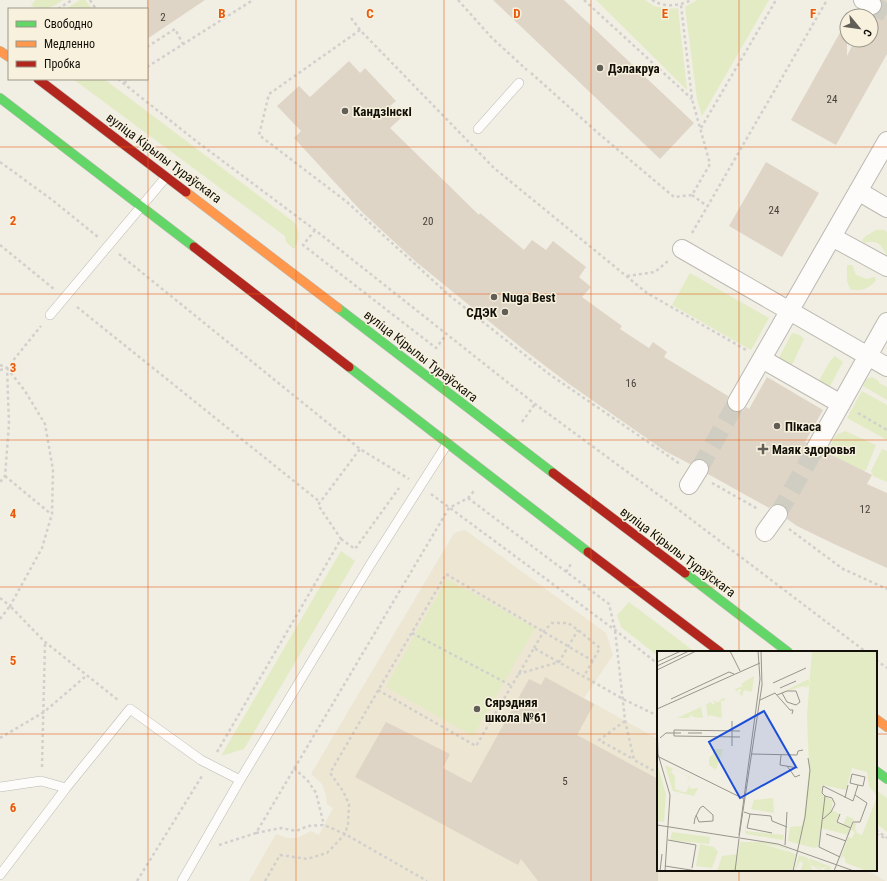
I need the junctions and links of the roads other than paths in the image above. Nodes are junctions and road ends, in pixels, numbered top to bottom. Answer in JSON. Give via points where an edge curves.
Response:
{"nodes":[{"id":1,"x":0,"y":50,"type":"edge"},
{"id":2,"x":8,"y":56,"type":"edge"},
{"id":3,"x":39,"y":80,"type":"edge"},
{"id":4,"x":519,"y":82,"type":"dead end"},
{"id":5,"x":0,"y":98,"type":"edge"},
{"id":6,"x":478,"y":129,"type":"dead end"},
{"id":7,"x":887,"y":141,"type":"edge"},
{"id":8,"x":166,"y":176,"type":"junction"},
{"id":9,"x":858,"y":191,"type":"junction"},
{"id":10,"x":142,"y":206,"type":"junction"},
{"id":11,"x":887,"y":208,"type":"edge"},
{"id":12,"x":832,"y":237,"type":"junction"},
{"id":13,"x":682,"y":249,"type":"road end"},
{"id":14,"x":887,"y":267,"type":"edge"},
{"id":15,"x":790,"y":311,"type":"junction"},
{"id":16,"x":50,"y":315,"type":"road end"},
{"id":17,"x":887,"y":322,"type":"edge"},
{"id":18,"x":868,"y":356,"type":"junction"},
{"id":19,"x":762,"y":359,"type":"junction"},
{"id":20,"x":887,"y":367,"type":"edge"},
{"id":21,"x":737,"y":402,"type":"tunnel mouth"},
{"id":22,"x":841,"y":404,"type":"junction"},
{"id":23,"x":447,"y":444,"type":"junction"},
{"id":24,"x":816,"y":448,"type":"tunnel mouth"},
{"id":25,"x":719,"y":651,"type":"edge"},
{"id":26,"x":787,"y":651,"type":"edge"},
{"id":27,"x":877,"y":720,"type":"edge"},
{"id":28,"x":887,"y":727,"type":"edge"},
{"id":29,"x":877,"y":772,"type":"edge"},
{"id":30,"x":887,"y":779,"type":"edge"},
{"id":31,"x":240,"y":780,"type":"junction"},
{"id":32,"x":0,"y":787,"type":"edge"},
{"id":33,"x":66,"y":788,"type":"junction"},
{"id":34,"x":0,"y":875,"type":"edge"},
{"id":35,"x":182,"y":881,"type":"edge"}],
"edges":[{"from":1,"to":2,"type":"main road"},
{"from":3,"to":8,"type":"main road","name":"вуліца Кірылы Тураўскага"},
{"from":4,"to":6,"type":"lane"},
{"from":5,"to":10,"type":"main road"},
{"from":7,"to":9,"type":"street"},
{"from":8,"to":10,"type":"lane"},
{"from":8,"to":26,"type":"main road","name":"вуліца Кірылы Тураўскага"},
{"from":9,"to":11,"type":"street"},
{"from":9,"to":12,"type":"street"},
{"from":10,"to":16,"type":"lane"},
{"from":10,"to":23,"type":"main road"},
{"from":12,"to":14,"type":"street"},
{"from":12,"to":15,"type":"street"},
{"from":13,"to":15,"type":"street"},
{"from":15,"to":18,"type":"street"},
{"from":15,"to":19,"type":"street"},
{"from":17,"to":18,"type":"street"},
{"from":18,"to":20,"type":"street"},
{"from":18,"to":22,"type":"street"},
{"from":19,"to":21,"type":"street"},
{"from":19,"to":22,"type":"street"},
{"from":22,"to":24,"type":"street"},
{"from":23,"to":25,"type":"main road"},
{"from":23,"to":31,"type":"lane","via":[[370,565]]},
{"from":27,"to":28,"type":"main road"},
{"from":29,"to":30,"type":"main road"},
{"from":31,"to":33,"type":"lane","via":[[209,764],[130,709]]},
{"from":31,"to":35,"type":"lane"},
{"from":32,"to":33,"type":"lane","via":[[41,781]]},
{"from":33,"to":34,"type":"lane"}]}
